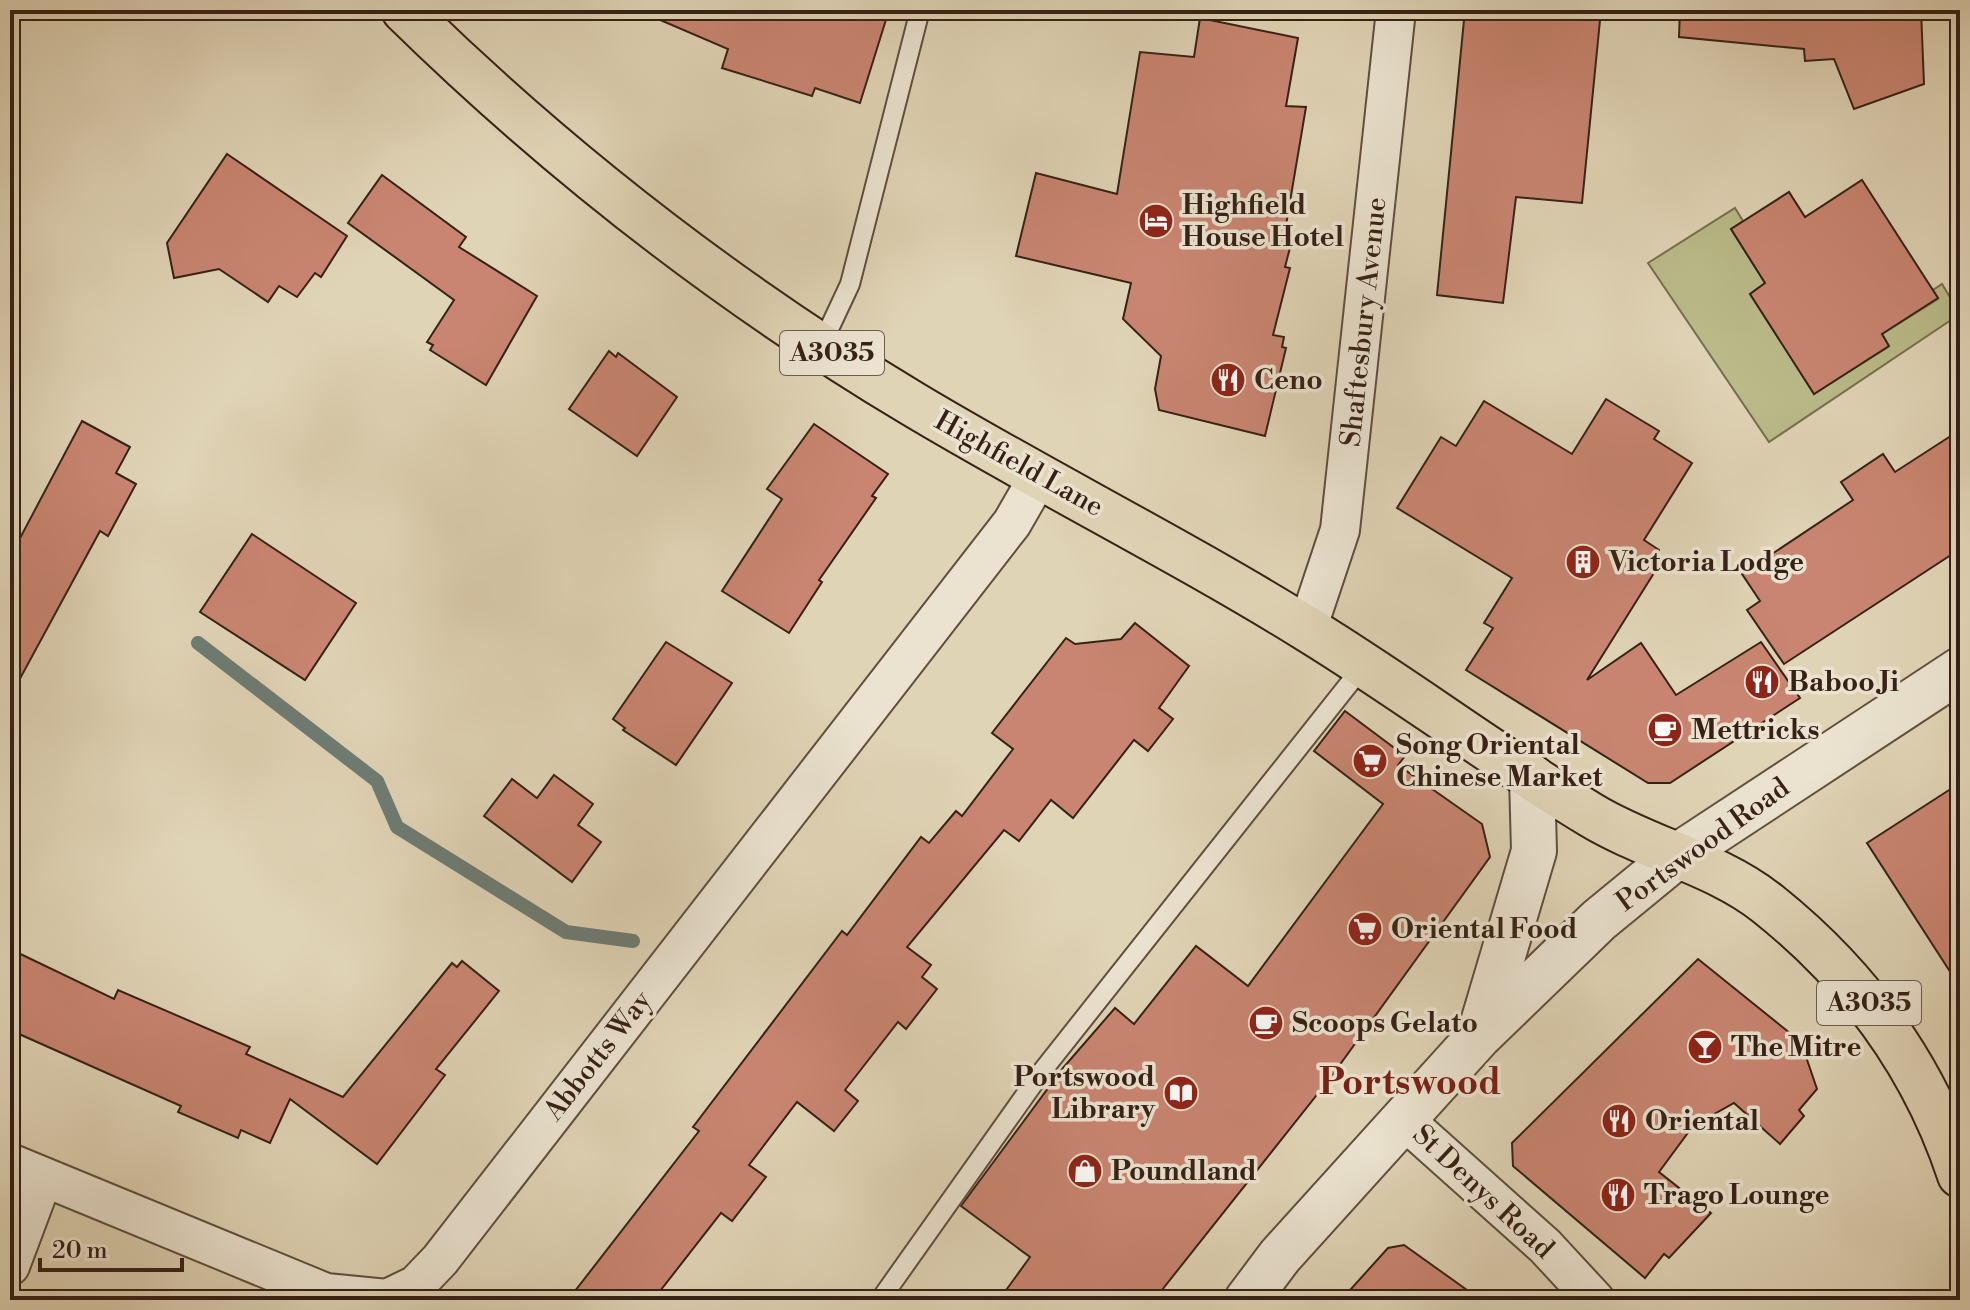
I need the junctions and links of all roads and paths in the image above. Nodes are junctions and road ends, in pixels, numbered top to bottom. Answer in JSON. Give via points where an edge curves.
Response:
{"nodes":[{"id":1,"x":404,"y":10,"type":"edge"},
{"id":2,"x":920,"y":10,"type":"edge"},
{"id":3,"x":1396,"y":10,"type":"edge"},
{"id":4,"x":821,"y":346,"type":"junction"},
{"id":5,"x":1039,"y":476,"type":"junction"},
{"id":6,"x":1307,"y":629,"type":"junction"},
{"id":7,"x":1364,"y":665,"type":"junction"},
{"id":8,"x":1960,"y":670,"type":"edge"},
{"id":9,"x":1532,"y":777,"type":"junction"},
{"id":10,"x":1677,"y":856,"type":"junction"},
{"id":11,"x":1479,"y":1036,"type":"junction"},
{"id":12,"x":1403,"y":1119,"type":"junction"},
{"id":13,"x":26,"y":1170,"type":"edge"},
{"id":14,"x":1960,"y":1175,"type":"edge"},
{"id":15,"x":10,"y":1266,"type":"edge"},
{"id":16,"x":1587,"y":1293,"type":"edge"},
{"id":17,"x":880,"y":1300,"type":"edge"},
{"id":18,"x":1247,"y":1300,"type":"edge"}],
"edges":[{"from":1,"to":4,"type":"main road","name":"Highfield Lane","number":"A3035","via":[[563,157],[758,305]]},
{"from":2,"to":4,"type":"lane","via":[[850,284]]},
{"from":3,"to":6,"type":"street","name":"Shaftesbury Avenue","via":[[1344,503]]},
{"from":4,"to":5,"type":"main road","name":"Highfield Lane","number":"A3035"},
{"from":5,"to":6,"type":"main road","name":"Highfield Lane","number":"A3035"},
{"from":5,"to":13,"type":"street","name":"Abbotts Way","via":[[1012,523],[416,1285],[387,1299],[326,1293]]},
{"from":6,"to":7,"type":"main road","name":"Highfield Lane","number":"A3035"},
{"from":7,"to":9,"type":"main road","name":"Highfield Lane","number":"A3035"},
{"from":7,"to":17,"type":"lane","via":[[1043,1070]]},
{"from":8,"to":10,"type":"street","name":"Portswood Road"},
{"from":9,"to":10,"type":"main road","name":"Highfield Lane","number":"A3035","via":[[1597,819]]},
{"from":9,"to":11,"type":"street","via":[[1534,851]]},
{"from":10,"to":11,"type":"street","name":"Portswood Road","via":[[1599,920]]},
{"from":10,"to":14,"type":"main road","number":"A3035","via":[[1765,901],[1875,1009],[1927,1094]]},
{"from":11,"to":12,"type":"street","name":"Portswood Road"},
{"from":12,"to":16,"type":"street","name":"St Denys Road","via":[[1545,1246]]},
{"from":12,"to":18,"type":"street","name":"Portswood Road"},
{"from":13,"to":15,"type":"street"}]}
